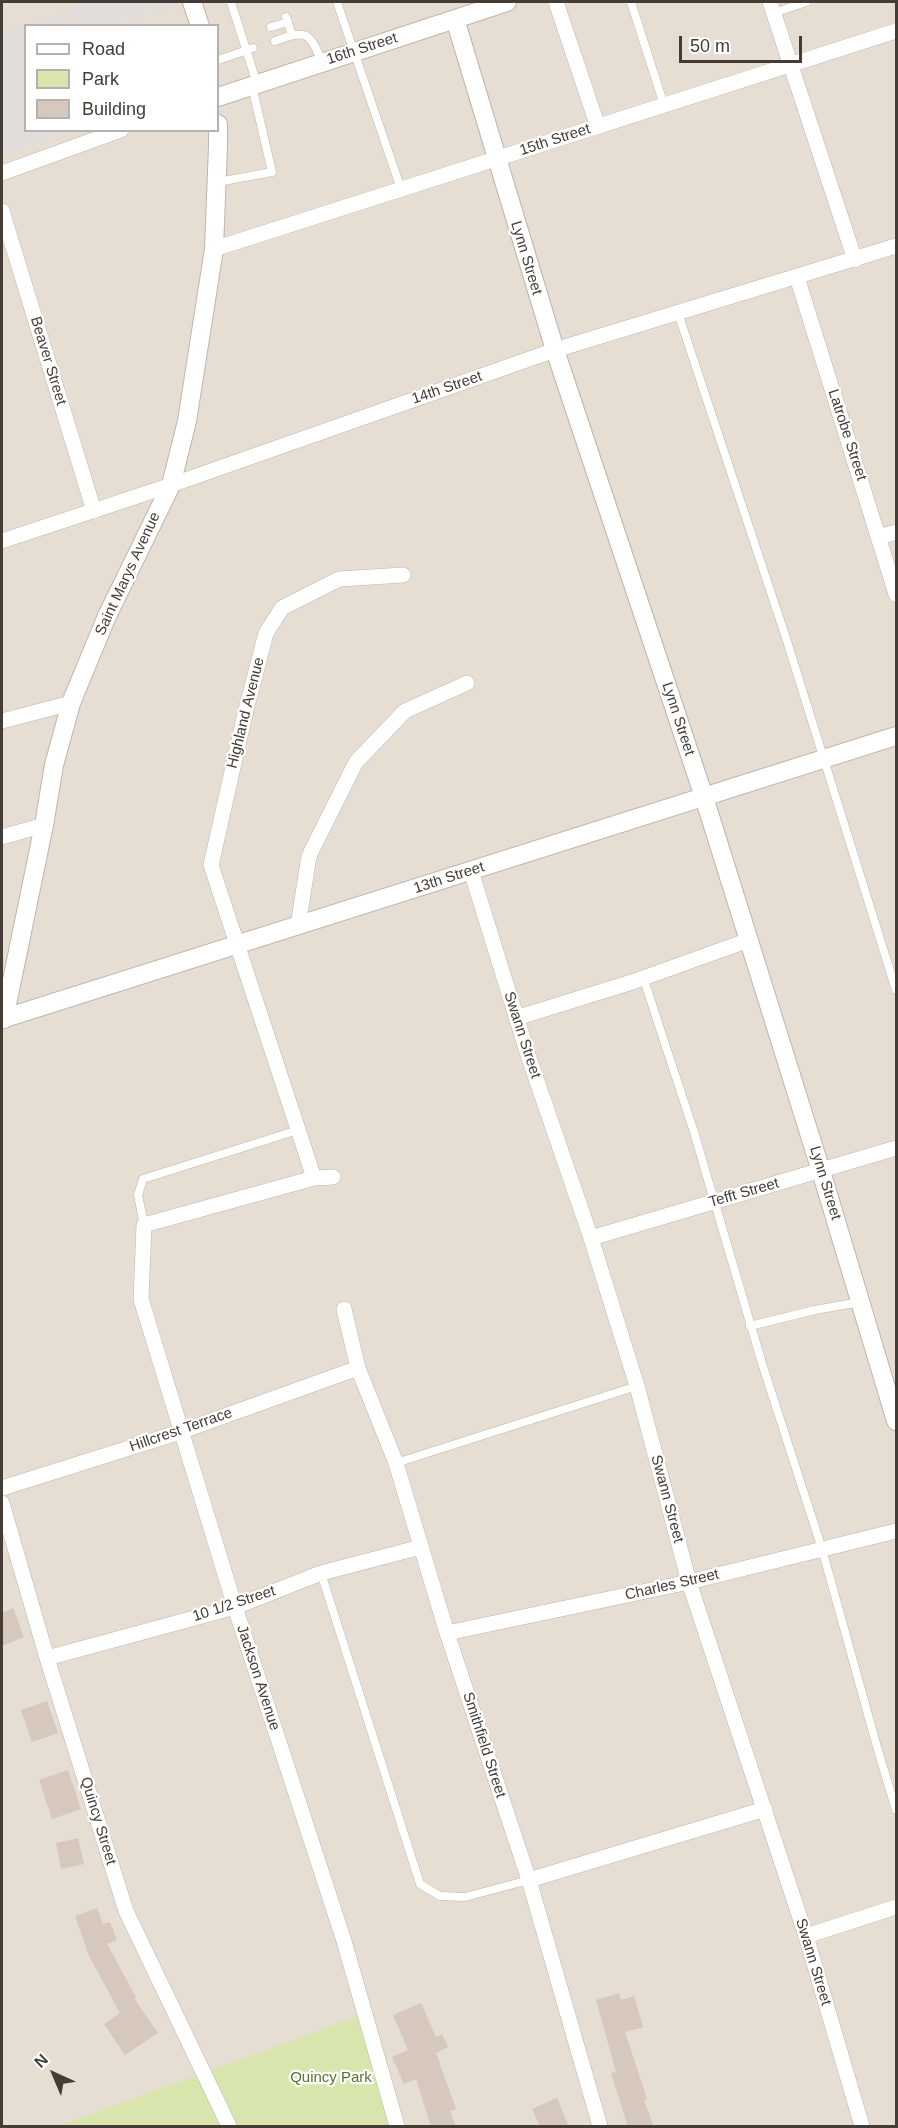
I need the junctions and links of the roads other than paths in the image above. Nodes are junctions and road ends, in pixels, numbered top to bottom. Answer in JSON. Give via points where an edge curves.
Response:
{"nodes":[{"id":1,"x":192,"y":2,"type":"edge"},
{"id":2,"x":231,"y":2,"type":"edge"},
{"id":3,"x":338,"y":2,"type":"edge"},
{"id":4,"x":556,"y":2,"type":"edge"},
{"id":5,"x":631,"y":2,"type":"edge"},
{"id":6,"x":806,"y":2,"type":"edge"},
{"id":7,"x":494,"y":3,"type":"edge"},
{"id":8,"x":772,"y":7,"type":"edge"},
{"id":9,"x":454,"y":19,"type":"junction"},
{"id":10,"x":199,"y":24,"type":"edge"},
{"id":11,"x":271,"y":27,"type":"dead end"},
{"id":12,"x":897,"y":31,"type":"edge"},
{"id":13,"x":292,"y":35,"type":"junction"},
{"id":14,"x":275,"y":41,"type":"dead end"},
{"id":15,"x":250,"y":50,"type":"junction"},
{"id":16,"x":355,"y":52,"type":"junction"},
{"id":17,"x":219,"y":60,"type":"edge"},
{"id":18,"x":322,"y":63,"type":"junction"},
{"id":19,"x":792,"y":65,"type":"junction"},
{"id":20,"x":255,"y":85,"type":"junction"},
{"id":21,"x":219,"y":97,"type":"edge"},
{"id":22,"x":664,"y":105,"type":"junction"},
{"id":23,"x":598,"y":127,"type":"junction"},
{"id":24,"x":116,"y":132,"type":"edge"},
{"id":25,"x":218,"y":132,"type":"edge"},
{"id":26,"x":496,"y":159,"type":"junction"},
{"id":27,"x":2,"y":173,"type":"edge"},
{"id":28,"x":217,"y":182,"type":"junction"},
{"id":29,"x":401,"y":189,"type":"junction"},
{"id":30,"x":2,"y":211,"type":"edge"},
{"id":31,"x":897,"y":246,"type":"edge"},
{"id":32,"x":214,"y":249,"type":"junction"},
{"id":33,"x":855,"y":260,"type":"junction"},
{"id":34,"x":797,"y":277,"type":"junction"},
{"id":35,"x":678,"y":313,"type":"junction"},
{"id":36,"x":555,"y":350,"type":"junction"},
{"id":37,"x":171,"y":485,"type":"junction"},
{"id":38,"x":94,"y":511,"type":"junction"},
{"id":39,"x":897,"y":532,"type":"edge"},
{"id":40,"x":879,"y":537,"type":"junction"},
{"id":41,"x":2,"y":541,"type":"edge"},
{"id":42,"x":403,"y":575,"type":"dead end"},
{"id":43,"x":897,"y":594,"type":"edge"},
{"id":44,"x":467,"y":683,"type":"dead end"},
{"id":45,"x":71,"y":703,"type":"junction"},
{"id":46,"x":2,"y":721,"type":"edge"},
{"id":47,"x":897,"y":736,"type":"edge"},
{"id":48,"x":825,"y":759,"type":"junction"},
{"id":49,"x":704,"y":797,"type":"junction"},
{"id":50,"x":44,"y":825,"type":"junction"},
{"id":51,"x":2,"y":837,"type":"edge"},
{"id":52,"x":471,"y":871,"type":"junction"},
{"id":53,"x":298,"y":926,"type":"junction"},
{"id":54,"x":749,"y":940,"type":"junction"},
{"id":55,"x":238,"y":944,"type":"junction"},
{"id":56,"x":643,"y":977,"type":"junction"},
{"id":57,"x":897,"y":990,"type":"edge"},
{"id":58,"x":516,"y":1018,"type":"junction"},
{"id":59,"x":3,"y":1019,"type":"edge"},
{"id":60,"x":298,"y":1130,"type":"junction"},
{"id":61,"x":897,"y":1148,"type":"edge"},
{"id":62,"x":821,"y":1171,"type":"junction"},
{"id":63,"x":333,"y":1177,"type":"dead end"},
{"id":64,"x":314,"y":1178,"type":"junction"},
{"id":65,"x":714,"y":1202,"type":"junction"},
{"id":66,"x":144,"y":1225,"type":"junction"},
{"id":67,"x":591,"y":1238,"type":"junction"},
{"id":68,"x":860,"y":1301,"type":"junction"},
{"id":69,"x":344,"y":1309,"type":"dead end"},
{"id":70,"x":750,"y":1326,"type":"junction"},
{"id":71,"x":358,"y":1368,"type":"junction"},
{"id":72,"x":637,"y":1386,"type":"junction"},
{"id":73,"x":897,"y":1421,"type":"edge"},
{"id":74,"x":180,"y":1432,"type":"junction"},
{"id":75,"x":396,"y":1463,"type":"junction"},
{"id":76,"x":2,"y":1488,"type":"edge"},
{"id":77,"x":2,"y":1503,"type":"edge"},
{"id":78,"x":897,"y":1531,"type":"edge"},
{"id":79,"x":421,"y":1547,"type":"junction"},
{"id":80,"x":822,"y":1549,"type":"junction"},
{"id":81,"x":321,"y":1574,"type":"junction"},
{"id":82,"x":689,"y":1582,"type":"junction"},
{"id":83,"x":235,"y":1607,"type":"junction"},
{"id":84,"x":447,"y":1633,"type":"junction"},
{"id":85,"x":47,"y":1658,"type":"junction"},
{"id":86,"x":765,"y":1809,"type":"junction"},
{"id":87,"x":897,"y":1810,"type":"edge"},
{"id":88,"x":529,"y":1880,"type":"junction"},
{"id":89,"x":897,"y":1907,"type":"edge"},
{"id":90,"x":806,"y":1936,"type":"junction"},
{"id":91,"x":229,"y":2127,"type":"edge"},
{"id":92,"x":398,"y":2127,"type":"edge"},
{"id":93,"x":600,"y":2127,"type":"edge"},
{"id":94,"x":862,"y":2127,"type":"edge"}],
"edges":[{"from":1,"to":10,"type":"street"},
{"from":2,"to":15,"type":"lane"},
{"from":3,"to":16,"type":"lane"},
{"from":4,"to":23,"type":"street"},
{"from":5,"to":22,"type":"lane"},
{"from":6,"to":8,"type":"lane"},
{"from":7,"to":9,"type":"street","name":"16th Street"},
{"from":8,"to":19,"type":"street"},
{"from":9,"to":16,"type":"street","name":"16th Street"},
{"from":9,"to":26,"type":"street","name":"Lynn Street"},
{"from":11,"to":13,"type":"lane","via":[[287,20]]},
{"from":12,"to":19,"type":"street","name":"15th Street"},
{"from":13,"to":14,"type":"lane"},
{"from":13,"to":18,"type":"lane","via":[[305,35],[314,41]]},
{"from":15,"to":17,"type":"lane"},
{"from":15,"to":20,"type":"lane"},
{"from":16,"to":18,"type":"street","name":"16th Street"},
{"from":16,"to":29,"type":"lane"},
{"from":18,"to":20,"type":"street","name":"16th Street"},
{"from":19,"to":22,"type":"street","name":"15th Street"},
{"from":19,"to":33,"type":"street"},
{"from":20,"to":21,"type":"street","name":"16th Street"},
{"from":20,"to":28,"type":"lane","via":[[272,172]]},
{"from":22,"to":23,"type":"street","name":"15th Street"},
{"from":23,"to":26,"type":"street","name":"15th Street"},
{"from":24,"to":27,"type":"street"},
{"from":25,"to":28,"type":"street","name":"Saint Marys Avenue"},
{"from":26,"to":29,"type":"street","name":"15th Street"},
{"from":26,"to":36,"type":"street","name":"Lynn Street"},
{"from":28,"to":32,"type":"street","name":"Saint Marys Avenue"},
{"from":29,"to":32,"type":"street","name":"15th Street"},
{"from":30,"to":38,"type":"street","name":"Beaver Street"},
{"from":31,"to":33,"type":"street","name":"14th Street"},
{"from":32,"to":37,"type":"street","name":"Saint Marys Avenue","via":[[187,421]]},
{"from":33,"to":34,"type":"street","name":"14th Street"},
{"from":34,"to":35,"type":"street","name":"14th Street"},
{"from":34,"to":40,"type":"street","name":"Latrobe Street"},
{"from":35,"to":36,"type":"street","name":"14th Street"},
{"from":35,"to":48,"type":"lane"},
{"from":36,"to":37,"type":"street","name":"14th Street"},
{"from":36,"to":49,"type":"street","name":"Lynn Street"},
{"from":37,"to":38,"type":"street","name":"14th Street"},
{"from":37,"to":45,"type":"street","name":"Saint Marys Avenue","via":[[107,616]]},
{"from":38,"to":41,"type":"street","name":"14th Street"},
{"from":39,"to":40,"type":"street"},
{"from":40,"to":43,"type":"street","name":"Latrobe Street"},
{"from":42,"to":55,"type":"street","name":"Highland Avenue","via":[[339,579],[282,608],[266,633],[211,865]]},
{"from":44,"to":53,"type":"street","via":[[405,711],[356,762],[309,856]]},
{"from":45,"to":46,"type":"street"},
{"from":45,"to":50,"type":"street","name":"Saint Marys Avenue","via":[[54,765]]},
{"from":47,"to":48,"type":"street","name":"13th Street"},
{"from":48,"to":49,"type":"street","name":"13th Street"},
{"from":48,"to":57,"type":"lane"},
{"from":49,"to":52,"type":"street","name":"13th Street"},
{"from":49,"to":54,"type":"street","name":"Lynn Street"},
{"from":50,"to":51,"type":"street"},
{"from":50,"to":59,"type":"street","name":"Saint Marys Avenue"},
{"from":52,"to":53,"type":"street","name":"13th Street"},
{"from":52,"to":58,"type":"street","name":"Swann Street"},
{"from":53,"to":55,"type":"street","name":"13th Street"},
{"from":54,"to":56,"type":"street"},
{"from":54,"to":62,"type":"street","name":"Lynn Street"},
{"from":55,"to":59,"type":"street","name":"13th Street"},
{"from":55,"to":60,"type":"street","name":"Highland Avenue"},
{"from":56,"to":58,"type":"street"},
{"from":56,"to":65,"type":"lane"},
{"from":58,"to":67,"type":"street","name":"Swann Street"},
{"from":60,"to":64,"type":"street","name":"Highland Avenue"},
{"from":60,"to":66,"type":"lane","via":[[143,1179],[138,1196]]},
{"from":61,"to":62,"type":"street","name":"Tefft Street"},
{"from":62,"to":65,"type":"street","name":"Tefft Street"},
{"from":62,"to":68,"type":"street","name":"Lynn Street"},
{"from":63,"to":64,"type":"street"},
{"from":64,"to":66,"type":"street"},
{"from":65,"to":67,"type":"street","name":"Tefft Street"},
{"from":65,"to":70,"type":"lane"},
{"from":66,"to":74,"type":"street","name":"Jackson Avenue","via":[[141,1299]]},
{"from":67,"to":72,"type":"street","name":"Swann Street"},
{"from":68,"to":70,"type":"lane"},
{"from":68,"to":73,"type":"street","name":"Lynn Street"},
{"from":69,"to":71,"type":"street","name":"Smithfield Street"},
{"from":70,"to":80,"type":"lane"},
{"from":71,"to":74,"type":"street","name":"Hillcrest Terrace"},
{"from":71,"to":75,"type":"street","name":"Smithfield Street"},
{"from":72,"to":75,"type":"lane"},
{"from":72,"to":82,"type":"street","name":"Swann Street"},
{"from":74,"to":76,"type":"street","name":"Hillcrest Terrace"},
{"from":74,"to":83,"type":"street","name":"Jackson Avenue"},
{"from":75,"to":79,"type":"street","name":"Smithfield Street"},
{"from":77,"to":85,"type":"street","name":"Quincy Street"},
{"from":78,"to":80,"type":"street","name":"Charles Street"},
{"from":79,"to":81,"type":"street","name":"10 1/2 Street"},
{"from":79,"to":84,"type":"street","name":"Smithfield Street"},
{"from":80,"to":82,"type":"street","name":"Charles Street"},
{"from":80,"to":87,"type":"lane"},
{"from":81,"to":83,"type":"street","name":"10 1/2 Street"},
{"from":81,"to":88,"type":"lane","via":[[420,1884],[440,1896],[465,1897]]},
{"from":82,"to":84,"type":"street","name":"Charles Street"},
{"from":82,"to":86,"type":"street","name":"Swann Street"},
{"from":83,"to":85,"type":"street","name":"10 1/2 Street"},
{"from":83,"to":92,"type":"street","name":"Jackson Avenue","via":[[344,1941]]},
{"from":84,"to":88,"type":"street","name":"Smithfield Street"},
{"from":85,"to":91,"type":"street","name":"Quincy Street","via":[[126,1911]]},
{"from":86,"to":88,"type":"street"},
{"from":86,"to":90,"type":"street","name":"Swann Street"},
{"from":88,"to":93,"type":"street","name":"Smithfield Street"},
{"from":89,"to":90,"type":"street"},
{"from":90,"to":94,"type":"street","name":"Swann Street"}]}
